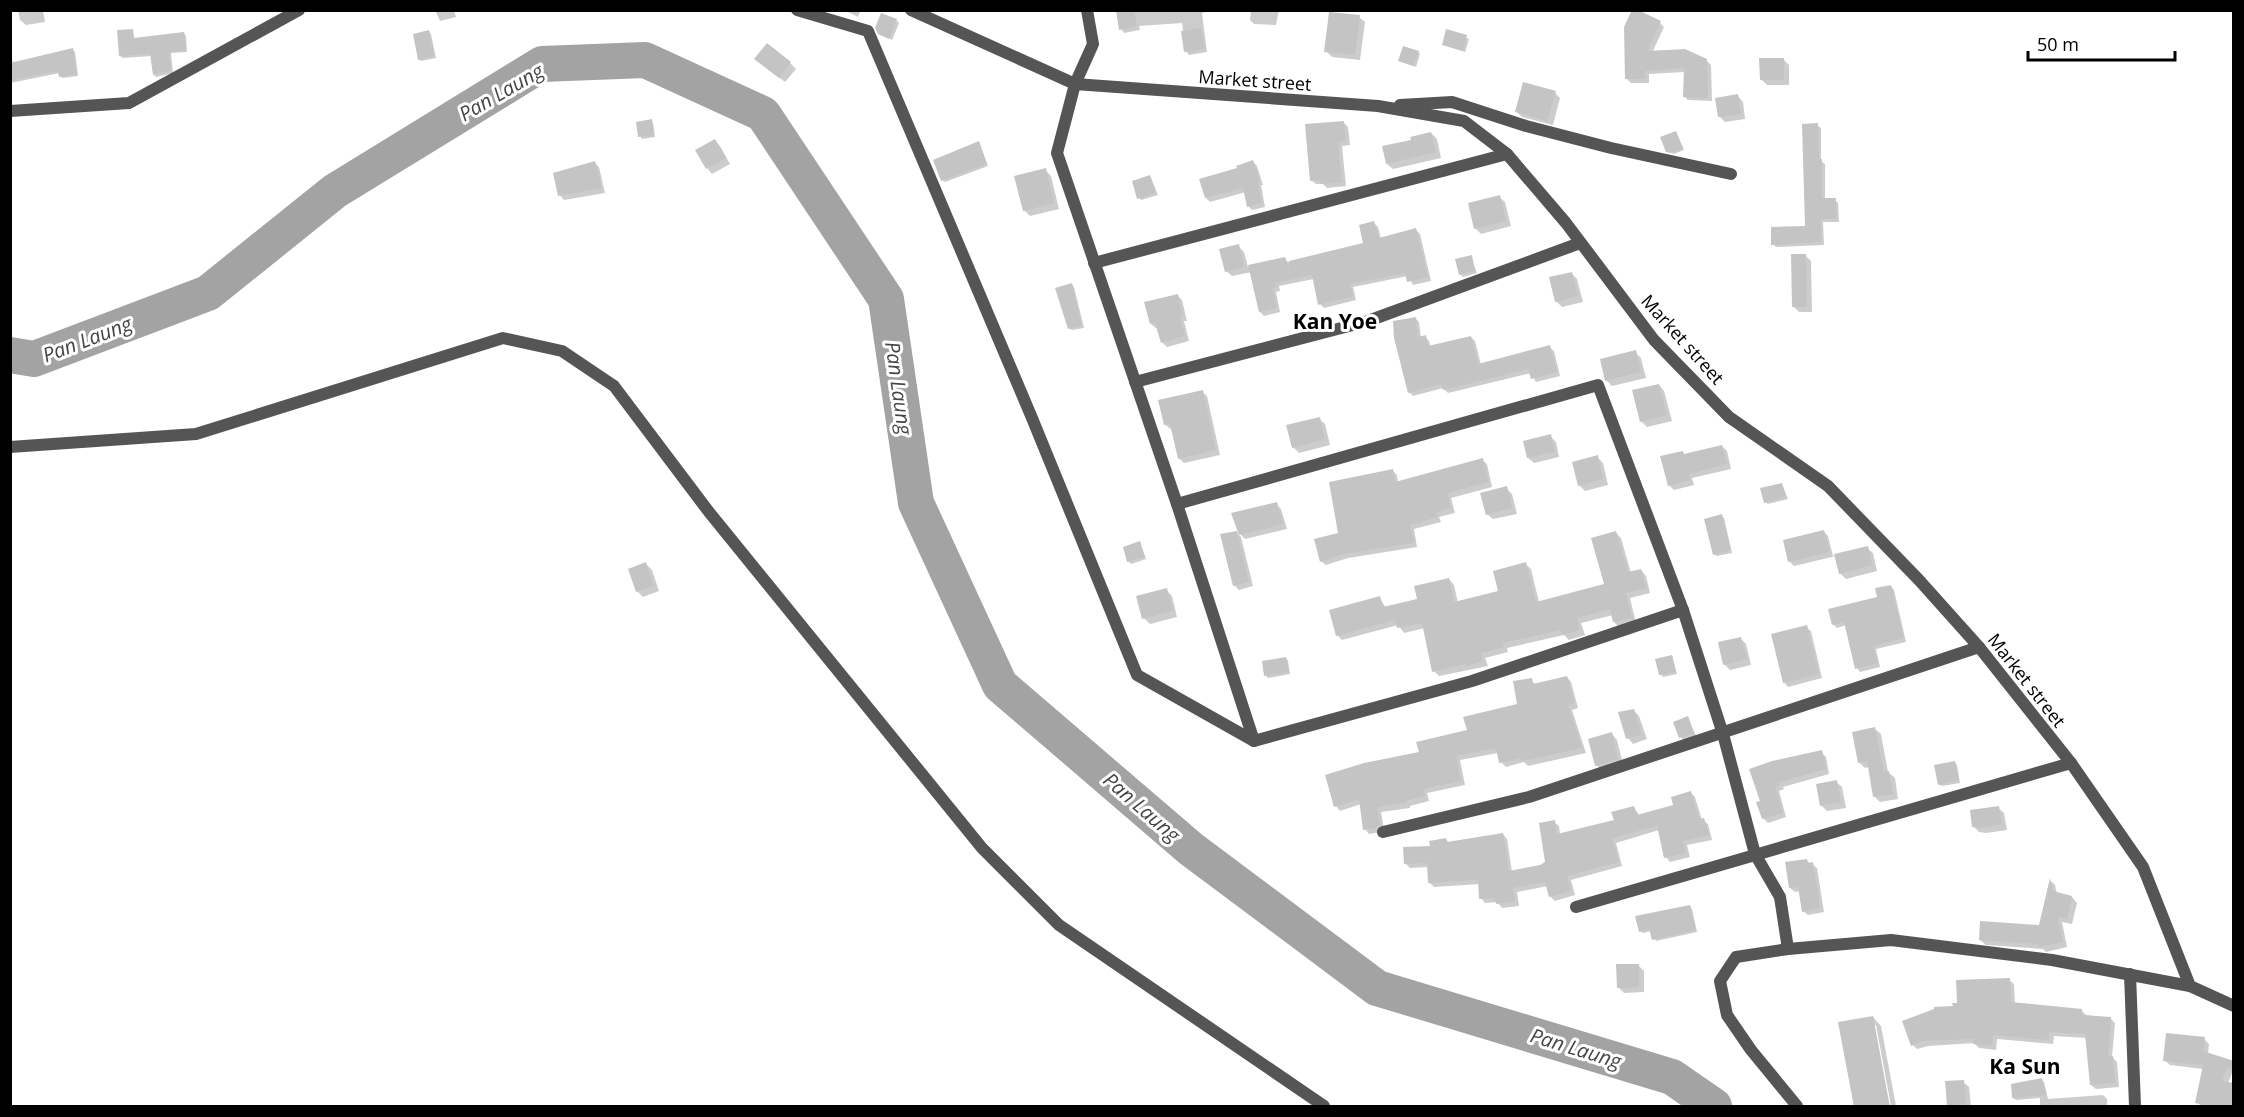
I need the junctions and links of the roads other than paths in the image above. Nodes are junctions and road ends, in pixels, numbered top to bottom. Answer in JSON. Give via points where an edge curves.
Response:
{"nodes":[{"id":1,"x":299,"y":10,"type":"edge"},
{"id":2,"x":797,"y":10,"type":"edge"},
{"id":3,"x":911,"y":10,"type":"edge"},
{"id":4,"x":1087,"y":10,"type":"edge"},
{"id":5,"x":1075,"y":84,"type":"junction"},
{"id":6,"x":1378,"y":106,"type":"junction"},
{"id":7,"x":10,"y":111,"type":"edge"},
{"id":8,"x":1507,"y":154,"type":"junction"},
{"id":9,"x":1731,"y":174,"type":"dead end"},
{"id":10,"x":1580,"y":243,"type":"junction"},
{"id":11,"x":1095,"y":263,"type":"junction"},
{"id":12,"x":1135,"y":382,"type":"junction"},
{"id":13,"x":10,"y":447,"type":"edge"},
{"id":14,"x":1177,"y":504,"type":"junction"},
{"id":15,"x":1683,"y":610,"type":"junction"},
{"id":16,"x":1979,"y":647,"type":"junction"},
{"id":17,"x":1723,"y":734,"type":"junction"},
{"id":18,"x":1254,"y":741,"type":"junction"},
{"id":19,"x":2071,"y":763,"type":"junction"},
{"id":20,"x":1383,"y":832,"type":"dead end"},
{"id":21,"x":1755,"y":854,"type":"junction"},
{"id":22,"x":1576,"y":907,"type":"dead end"},
{"id":23,"x":1788,"y":949,"type":"junction"},
{"id":24,"x":2130,"y":974,"type":"junction"},
{"id":25,"x":2190,"y":986,"type":"junction"},
{"id":26,"x":2234,"y":1006,"type":"edge"},
{"id":27,"x":1324,"y":1107,"type":"edge"},
{"id":28,"x":1797,"y":1107,"type":"edge"},
{"id":29,"x":2135,"y":1107,"type":"edge"}],
"edges":[{"from":1,"to":7,"type":"street","via":[[129,103]]},
{"from":2,"to":18,"type":"street","via":[[868,31],[1137,675]]},
{"from":3,"to":5,"type":"street","name":"Market street"},
{"from":4,"to":5,"type":"street","via":[[1093,44]]},
{"from":5,"to":6,"type":"street","name":"Market street"},
{"from":5,"to":11,"type":"street","via":[[1057,153]]},
{"from":6,"to":8,"type":"street","name":"Market street","via":[[1464,121]]},
{"from":6,"to":9,"type":"street","via":[[1452,102],[1611,148]]},
{"from":8,"to":10,"type":"street","name":"Market street"},
{"from":8,"to":11,"type":"street"},
{"from":10,"to":12,"type":"street","via":[[1368,321]]},
{"from":10,"to":16,"type":"street","name":"Market street","via":[[1654,340],[1729,417],[1828,486]]},
{"from":11,"to":12,"type":"street"},
{"from":12,"to":14,"type":"street"},
{"from":13,"to":27,"type":"street","via":[[196,434],[503,338],[562,351],[614,386],[710,512],[982,848],[1059,925]]},
{"from":14,"to":15,"type":"street","via":[[1598,385]]},
{"from":14,"to":18,"type":"street"},
{"from":15,"to":17,"type":"street"},
{"from":15,"to":18,"type":"street","via":[[1472,681]]},
{"from":16,"to":17,"type":"street"},
{"from":16,"to":19,"type":"street","name":"Market street"},
{"from":17,"to":20,"type":"street","via":[[1529,797]]},
{"from":17,"to":21,"type":"street"},
{"from":19,"to":21,"type":"street"},
{"from":19,"to":25,"type":"street","name":"Market street","via":[[2143,867]]},
{"from":21,"to":22,"type":"street"},
{"from":21,"to":23,"type":"street","via":[[1780,897]]},
{"from":23,"to":24,"type":"street","via":[[1890,940]]},
{"from":23,"to":28,"type":"street","via":[[1736,957],[1720,981],[1727,1015]]},
{"from":24,"to":25,"type":"street"},
{"from":24,"to":29,"type":"street"},
{"from":25,"to":26,"type":"street"}]}
